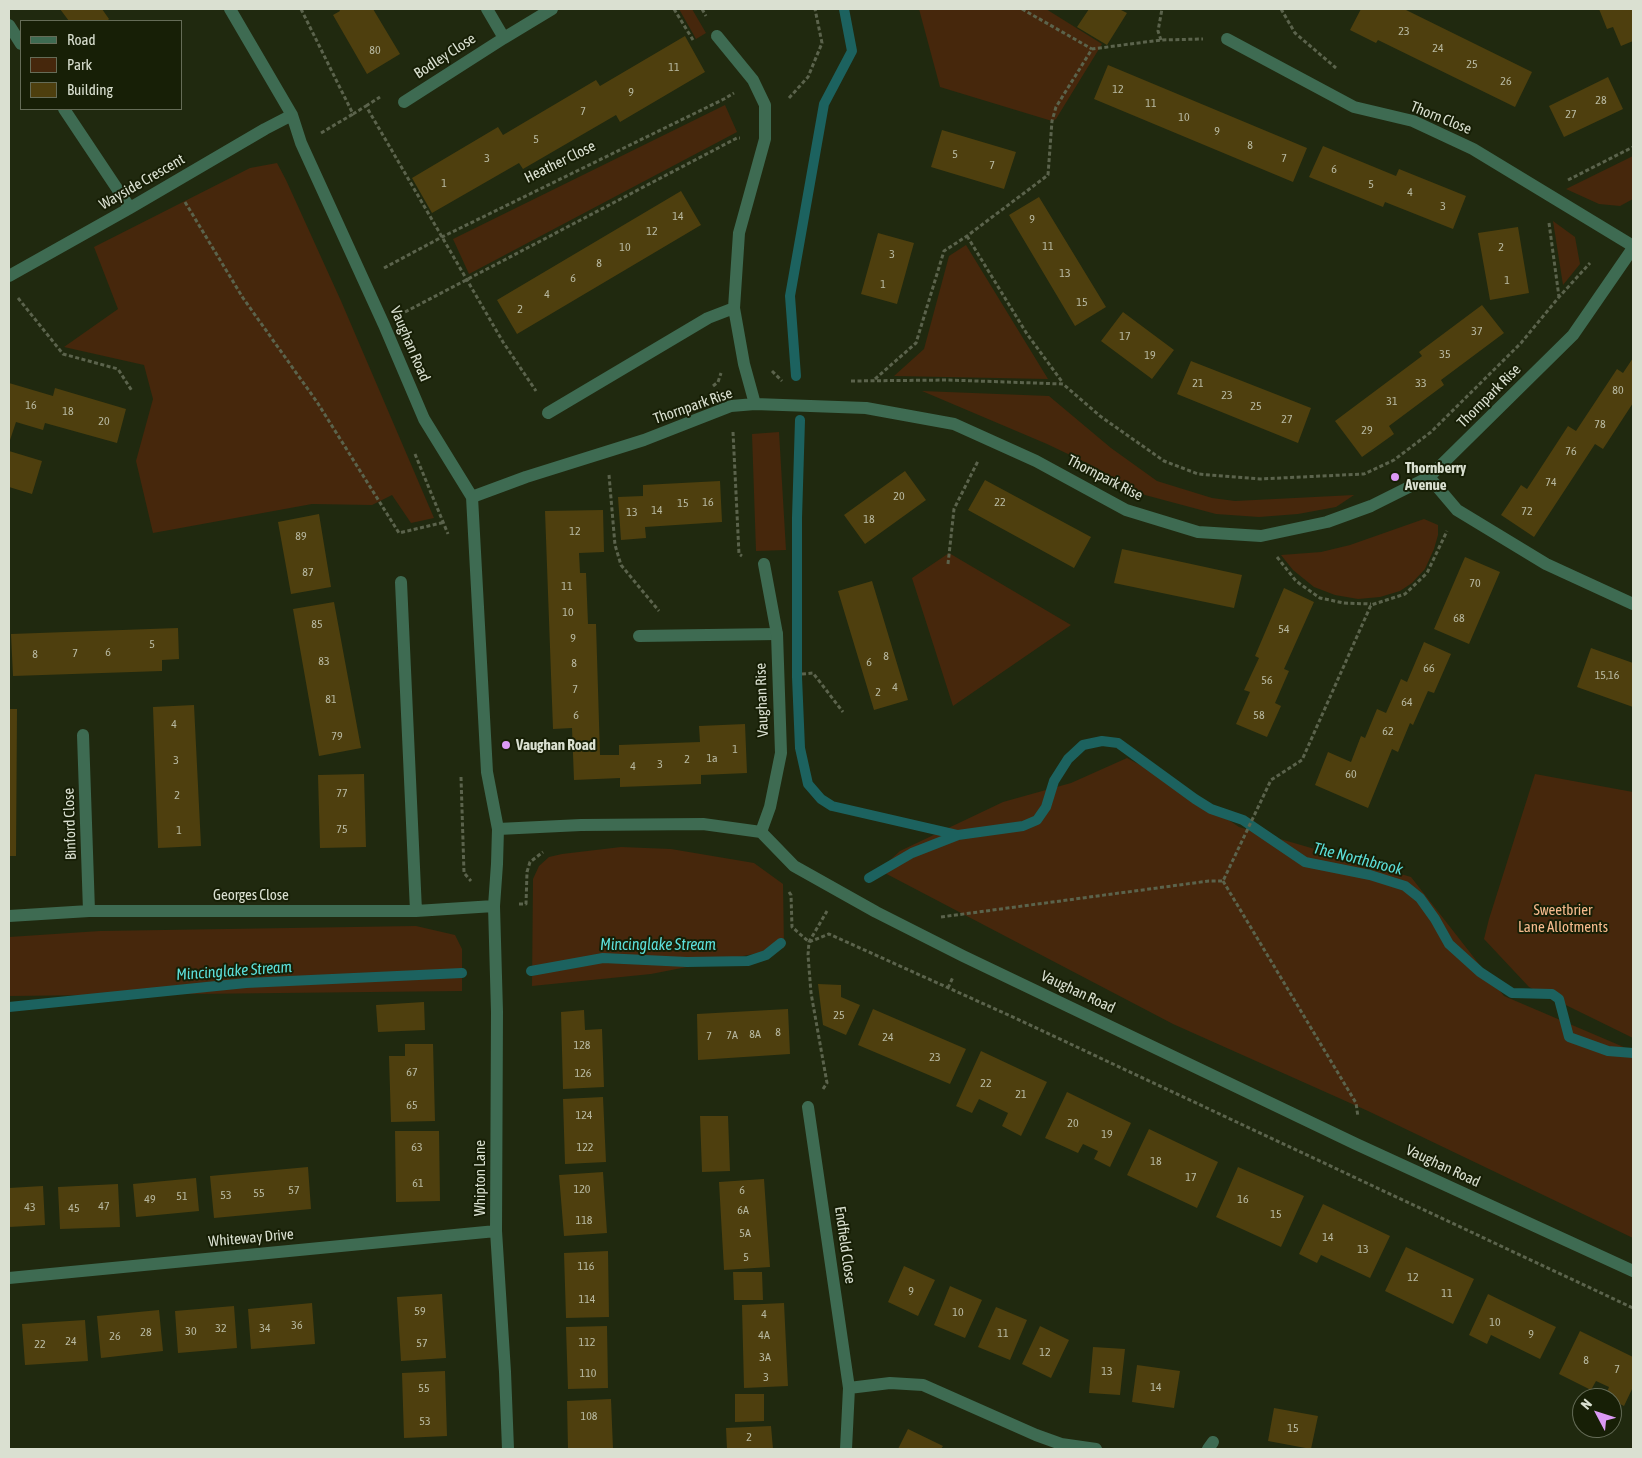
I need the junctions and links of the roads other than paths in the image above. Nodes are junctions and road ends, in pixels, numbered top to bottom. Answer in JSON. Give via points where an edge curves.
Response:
{"nodes":[{"id":1,"x":230,"y":9,"type":"edge"},
{"id":2,"x":487,"y":9,"type":"edge"},
{"id":3,"x":552,"y":9,"type":"edge"},
{"id":4,"x":9,"y":26,"type":"edge"},
{"id":5,"x":717,"y":36,"type":"dead end"},
{"id":6,"x":504,"y":38,"type":"junction"},
{"id":7,"x":1227,"y":39,"type":"road end"},
{"id":8,"x":20,"y":42,"type":"edge"},
{"id":9,"x":404,"y":102,"type":"dead end"},
{"id":10,"x":65,"y":110,"type":"edge"},
{"id":11,"x":292,"y":115,"type":"junction"},
{"id":12,"x":130,"y":208,"type":"junction"},
{"id":13,"x":1633,"y":247,"type":"edge"},
{"id":14,"x":9,"y":276,"type":"edge"},
{"id":15,"x":734,"y":308,"type":"junction"},
{"id":16,"x":755,"y":404,"type":"junction"},
{"id":17,"x":548,"y":413,"type":"road end"},
{"id":18,"x":1429,"y":477,"type":"junction"},
{"id":19,"x":472,"y":497,"type":"junction"},
{"id":20,"x":764,"y":564,"type":"road end"},
{"id":21,"x":401,"y":582,"type":"dead end"},
{"id":22,"x":1633,"y":604,"type":"edge"},
{"id":23,"x":777,"y":634,"type":"junction"},
{"id":24,"x":639,"y":636,"type":"dead end"},
{"id":25,"x":83,"y":735,"type":"dead end"},
{"id":26,"x":498,"y":829,"type":"junction"},
{"id":27,"x":761,"y":832,"type":"junction"},
{"id":28,"x":494,"y":906,"type":"junction"},
{"id":29,"x":89,"y":911,"type":"junction"},
{"id":30,"x":416,"y":911,"type":"junction"},
{"id":31,"x":9,"y":916,"type":"edge"},
{"id":32,"x":808,"y":1107,"type":"road end"},
{"id":33,"x":496,"y":1231,"type":"junction"},
{"id":34,"x":1633,"y":1271,"type":"edge"},
{"id":35,"x":9,"y":1278,"type":"edge"},
{"id":36,"x":849,"y":1388,"type":"junction"},
{"id":37,"x":508,"y":1449,"type":"edge"},
{"id":38,"x":846,"y":1449,"type":"edge"},
{"id":39,"x":1096,"y":1449,"type":"edge"}],
"edges":[{"from":1,"to":11,"type":"street","name":"Vaughan Road"},
{"from":2,"to":6,"type":"street"},
{"from":3,"to":6,"type":"street","name":"Bodley Close"},
{"from":4,"to":8,"type":"street"},
{"from":5,"to":15,"type":"street","via":[[753,80],[765,105],[765,139],[739,233]]},
{"from":6,"to":9,"type":"street","name":"Bodley Close"},
{"from":7,"to":13,"type":"street","name":"Thorn Close","via":[[1354,107],[1413,121],[1473,149]]},
{"from":10,"to":12,"type":"street"},
{"from":11,"to":12,"type":"street","name":"Wayside Crescent"},
{"from":11,"to":19,"type":"street","name":"Vaughan Road","via":[[301,143],[424,419]]},
{"from":12,"to":14,"type":"street","name":"Wayside Crescent"},
{"from":13,"to":18,"type":"street","name":"Thornpark Rise","via":[[1573,335]]},
{"from":15,"to":16,"type":"street"},
{"from":15,"to":17,"type":"street","via":[[708,318]]},
{"from":16,"to":18,"type":"street","name":"Thornpark Rise","via":[[866,408],[954,424],[1036,461],[1126,510],[1198,532],[1261,536],[1327,522],[1371,506]]},
{"from":16,"to":19,"type":"street","name":"Thornpark Rise","via":[[731,406],[644,440]]},
{"from":18,"to":22,"type":"street","via":[[1457,510],[1546,564]]},
{"from":19,"to":26,"type":"street","name":"Vaughan Road","via":[[487,772]]},
{"from":20,"to":23,"type":"street","name":"Vaughan Rise"},
{"from":21,"to":30,"type":"street"},
{"from":23,"to":24,"type":"street"},
{"from":23,"to":27,"type":"street","name":"Vaughan Rise","via":[[781,753],[770,807]]},
{"from":25,"to":29,"type":"street","name":"Binford Close"},
{"from":26,"to":27,"type":"street","via":[[703,824]]},
{"from":26,"to":28,"type":"street","name":"Vaughan Road"},
{"from":27,"to":34,"type":"street","name":"Vaughan Road","via":[[794,866],[963,956],[1356,1144]]},
{"from":28,"to":30,"type":"street","name":"Georges Close"},
{"from":28,"to":33,"type":"street","name":"Whipton Lane"},
{"from":29,"to":30,"type":"street","name":"Georges Close"},
{"from":29,"to":31,"type":"street","name":"Georges Close"},
{"from":32,"to":36,"type":"street","name":"Endfield Close"},
{"from":33,"to":35,"type":"street","name":"Whiteway Drive"},
{"from":33,"to":37,"type":"street","name":"Whipton Lane"},
{"from":36,"to":38,"type":"street","name":"Endfield Close"},
{"from":36,"to":39,"type":"street","via":[[890,1383],[923,1385],[1061,1444]]}]}
